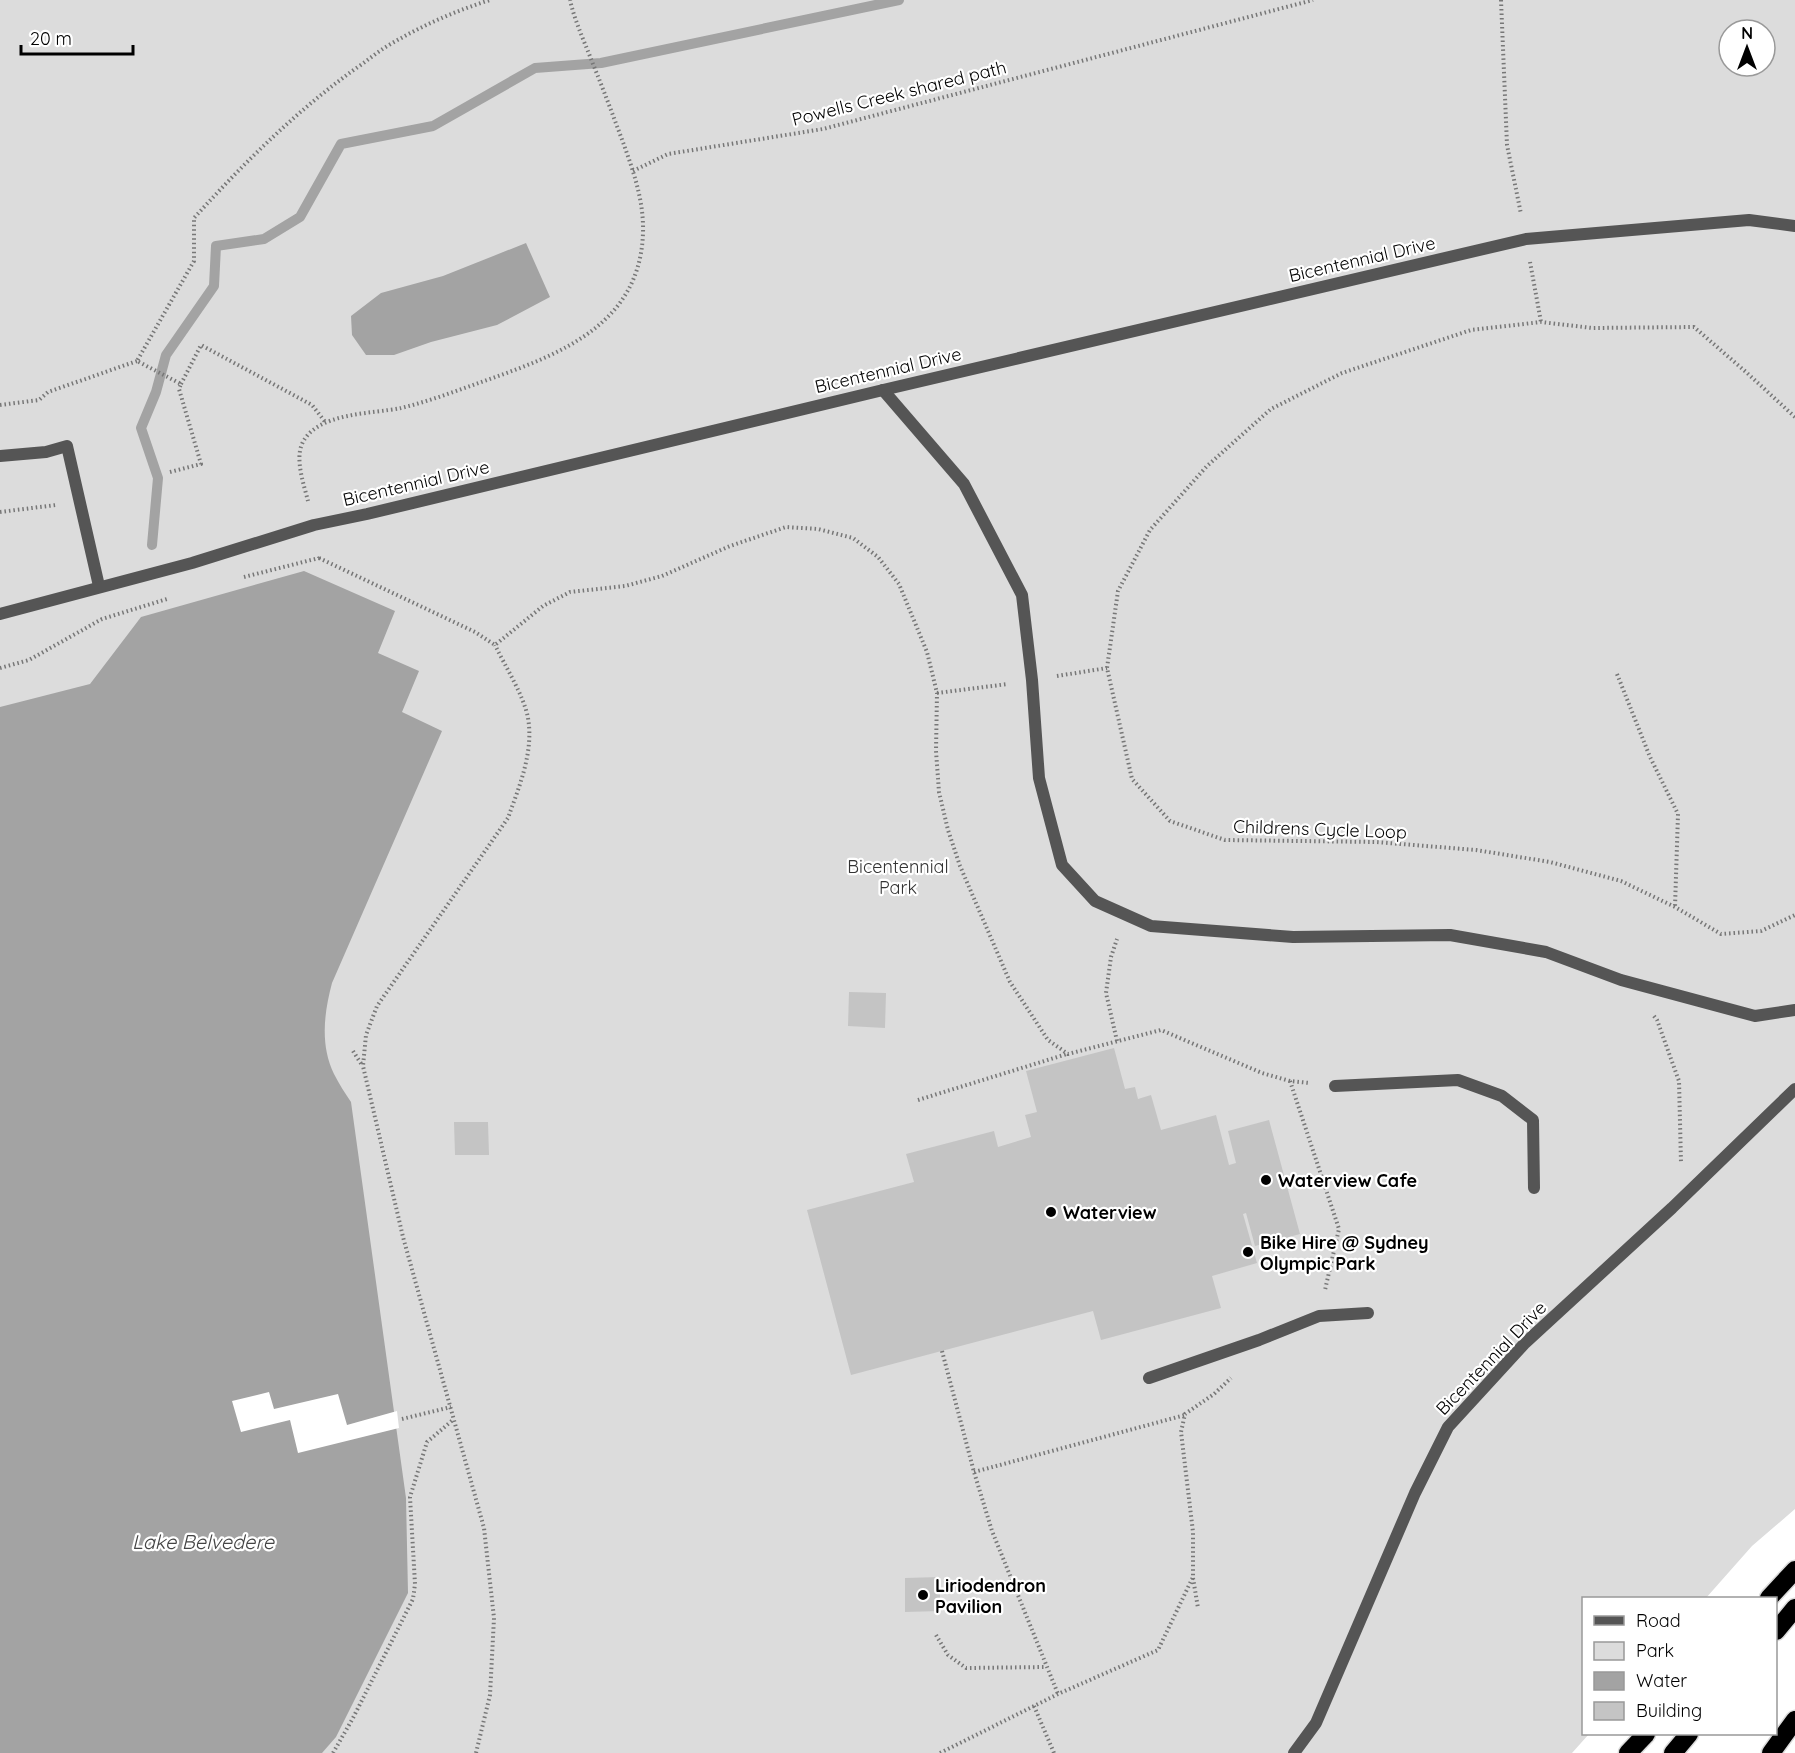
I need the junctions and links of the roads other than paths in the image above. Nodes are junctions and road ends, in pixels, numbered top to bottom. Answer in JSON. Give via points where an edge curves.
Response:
{"nodes":[{"id":1,"x":1795,"y":226,"type":"edge"},
{"id":2,"x":883,"y":390,"type":"junction"},
{"id":3,"x":0,"y":456,"type":"edge"},
{"id":4,"x":99,"y":586,"type":"junction"},
{"id":5,"x":0,"y":614,"type":"edge"},
{"id":6,"x":1795,"y":1010,"type":"edge"},
{"id":7,"x":1335,"y":1086,"type":"road end"},
{"id":8,"x":1795,"y":1089,"type":"edge"},
{"id":9,"x":1533,"y":1188,"type":"dead end"},
{"id":10,"x":1368,"y":1313,"type":"dead end"},
{"id":11,"x":1149,"y":1378,"type":"dead end"},
{"id":12,"x":1795,"y":1569,"type":"edge"},
{"id":13,"x":1771,"y":1597,"type":"edge"},
{"id":14,"x":1795,"y":1608,"type":"edge"},
{"id":15,"x":1777,"y":1630,"type":"edge"},
{"id":16,"x":1795,"y":1720,"type":"edge"},
{"id":17,"x":1645,"y":1735,"type":"edge"},
{"id":18,"x":1688,"y":1735,"type":"edge"},
{"id":19,"x":1294,"y":1753,"type":"edge"},
{"id":20,"x":1628,"y":1753,"type":"edge"},
{"id":21,"x":1673,"y":1753,"type":"edge"},
{"id":22,"x":1771,"y":1753,"type":"edge"}],
"edges":[{"from":1,"to":2,"type":"street","name":"Bicentennial Drive","via":[[1749,220],[1526,240]]},
{"from":2,"to":4,"type":"street","name":"Bicentennial Drive","via":[[314,525],[192,563]]},
{"from":2,"to":6,"type":"street","via":[[964,484],[1022,595],[1040,778],[1062,865],[1095,901],[1151,926],[1293,937],[1450,935],[1546,952],[1621,980],[1755,1017]]},
{"from":3,"to":4,"type":"street","via":[[67,446]]},
{"from":4,"to":5,"type":"street","name":"Bicentennial Drive"},
{"from":7,"to":9,"type":"street","via":[[1458,1080],[1502,1096],[1533,1120]]},
{"from":8,"to":19,"type":"street","name":"Bicentennial Drive","via":[[1525,1343],[1448,1427],[1414,1493],[1316,1723]]},
{"from":10,"to":11,"type":"street","via":[[1319,1316]]},
{"from":12,"to":13,"type":"highway"},
{"from":14,"to":15,"type":"highway"},
{"from":16,"to":22,"type":"highway"},
{"from":17,"to":20,"type":"highway"},
{"from":18,"to":21,"type":"highway"}]}
